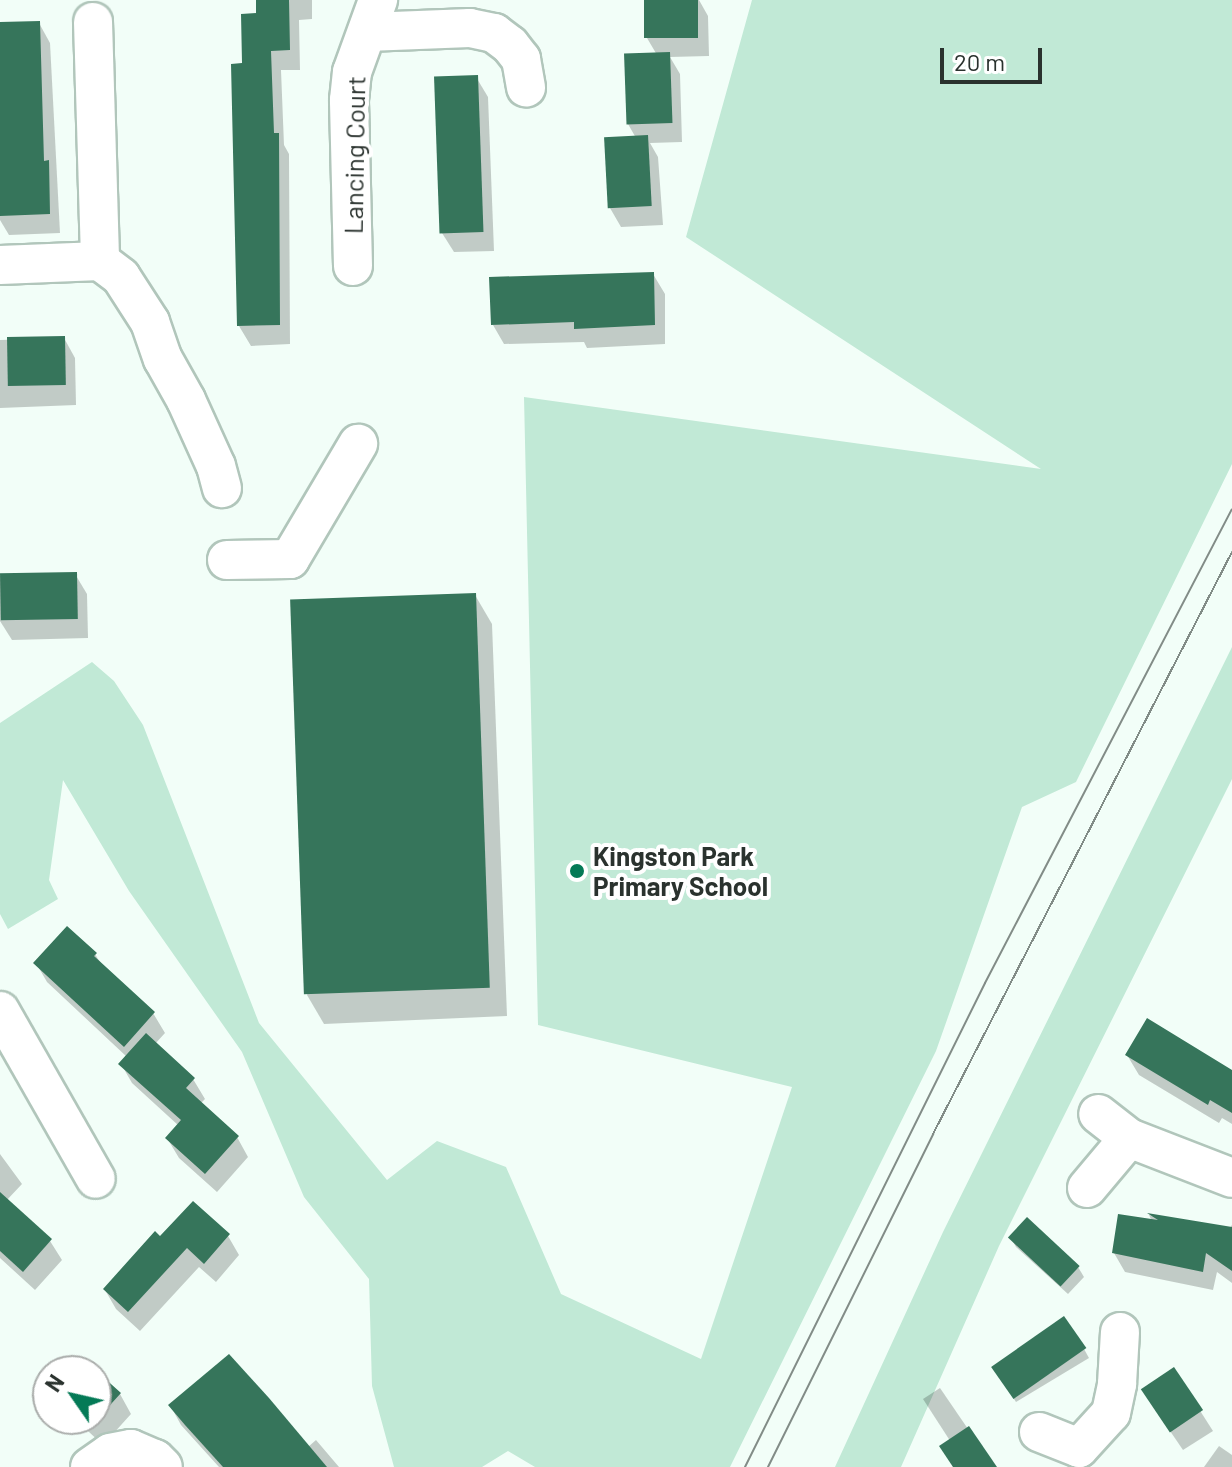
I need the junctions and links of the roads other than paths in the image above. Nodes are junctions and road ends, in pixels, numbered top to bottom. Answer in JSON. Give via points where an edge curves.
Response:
{"nodes":[{"id":1,"x":372,"y":16,"type":"edge"},
{"id":2,"x":93,"y":22,"type":"dead end"},
{"id":3,"x":526,"y":88,"type":"dead end"},
{"id":4,"x":100,"y":261,"type":"junction"},
{"id":5,"x":0,"y":265,"type":"edge"},
{"id":6,"x":353,"y":266,"type":"dead end"},
{"id":7,"x":358,"y":444,"type":"dead end"},
{"id":8,"x":222,"y":488,"type":"dead end"},
{"id":9,"x":227,"y":560,"type":"dead end"},
{"id":10,"x":0,"y":1011,"type":"edge"},
{"id":11,"x":1098,"y":1114,"type":"dead end"},
{"id":12,"x":1129,"y":1138,"type":"junction"},
{"id":13,"x":1232,"y":1178,"type":"edge"},
{"id":14,"x":96,"y":1179,"type":"dead end"},
{"id":15,"x":1087,"y":1188,"type":"dead end"},
{"id":16,"x":1120,"y":1332,"type":"dead end"},
{"id":17,"x":1039,"y":1432,"type":"dead end"},
{"id":18,"x":1083,"y":1458,"type":"edge"},
{"id":19,"x":90,"y":1467,"type":"edge"},
{"id":20,"x":163,"y":1467,"type":"edge"}],
"edges":[{"from":1,"to":3,"type":"street","via":[[494,33],[521,59]]},
{"from":1,"to":6,"type":"street","name":"Lancing Court","via":[[352,72],[349,100]]},
{"from":2,"to":4,"type":"street"},
{"from":4,"to":5,"type":"street"},
{"from":4,"to":8,"type":"street","via":[[121,277],[150,322]]},
{"from":7,"to":9,"type":"street","via":[[290,559]]},
{"from":10,"to":14,"type":"street"},
{"from":11,"to":12,"type":"street"},
{"from":12,"to":13,"type":"street"},
{"from":12,"to":15,"type":"street"},
{"from":16,"to":18,"type":"street","via":[[1111,1413]]},
{"from":17,"to":18,"type":"street"},
{"from":19,"to":20,"type":"street","via":[[110,1453],[131,1449]]}]}
